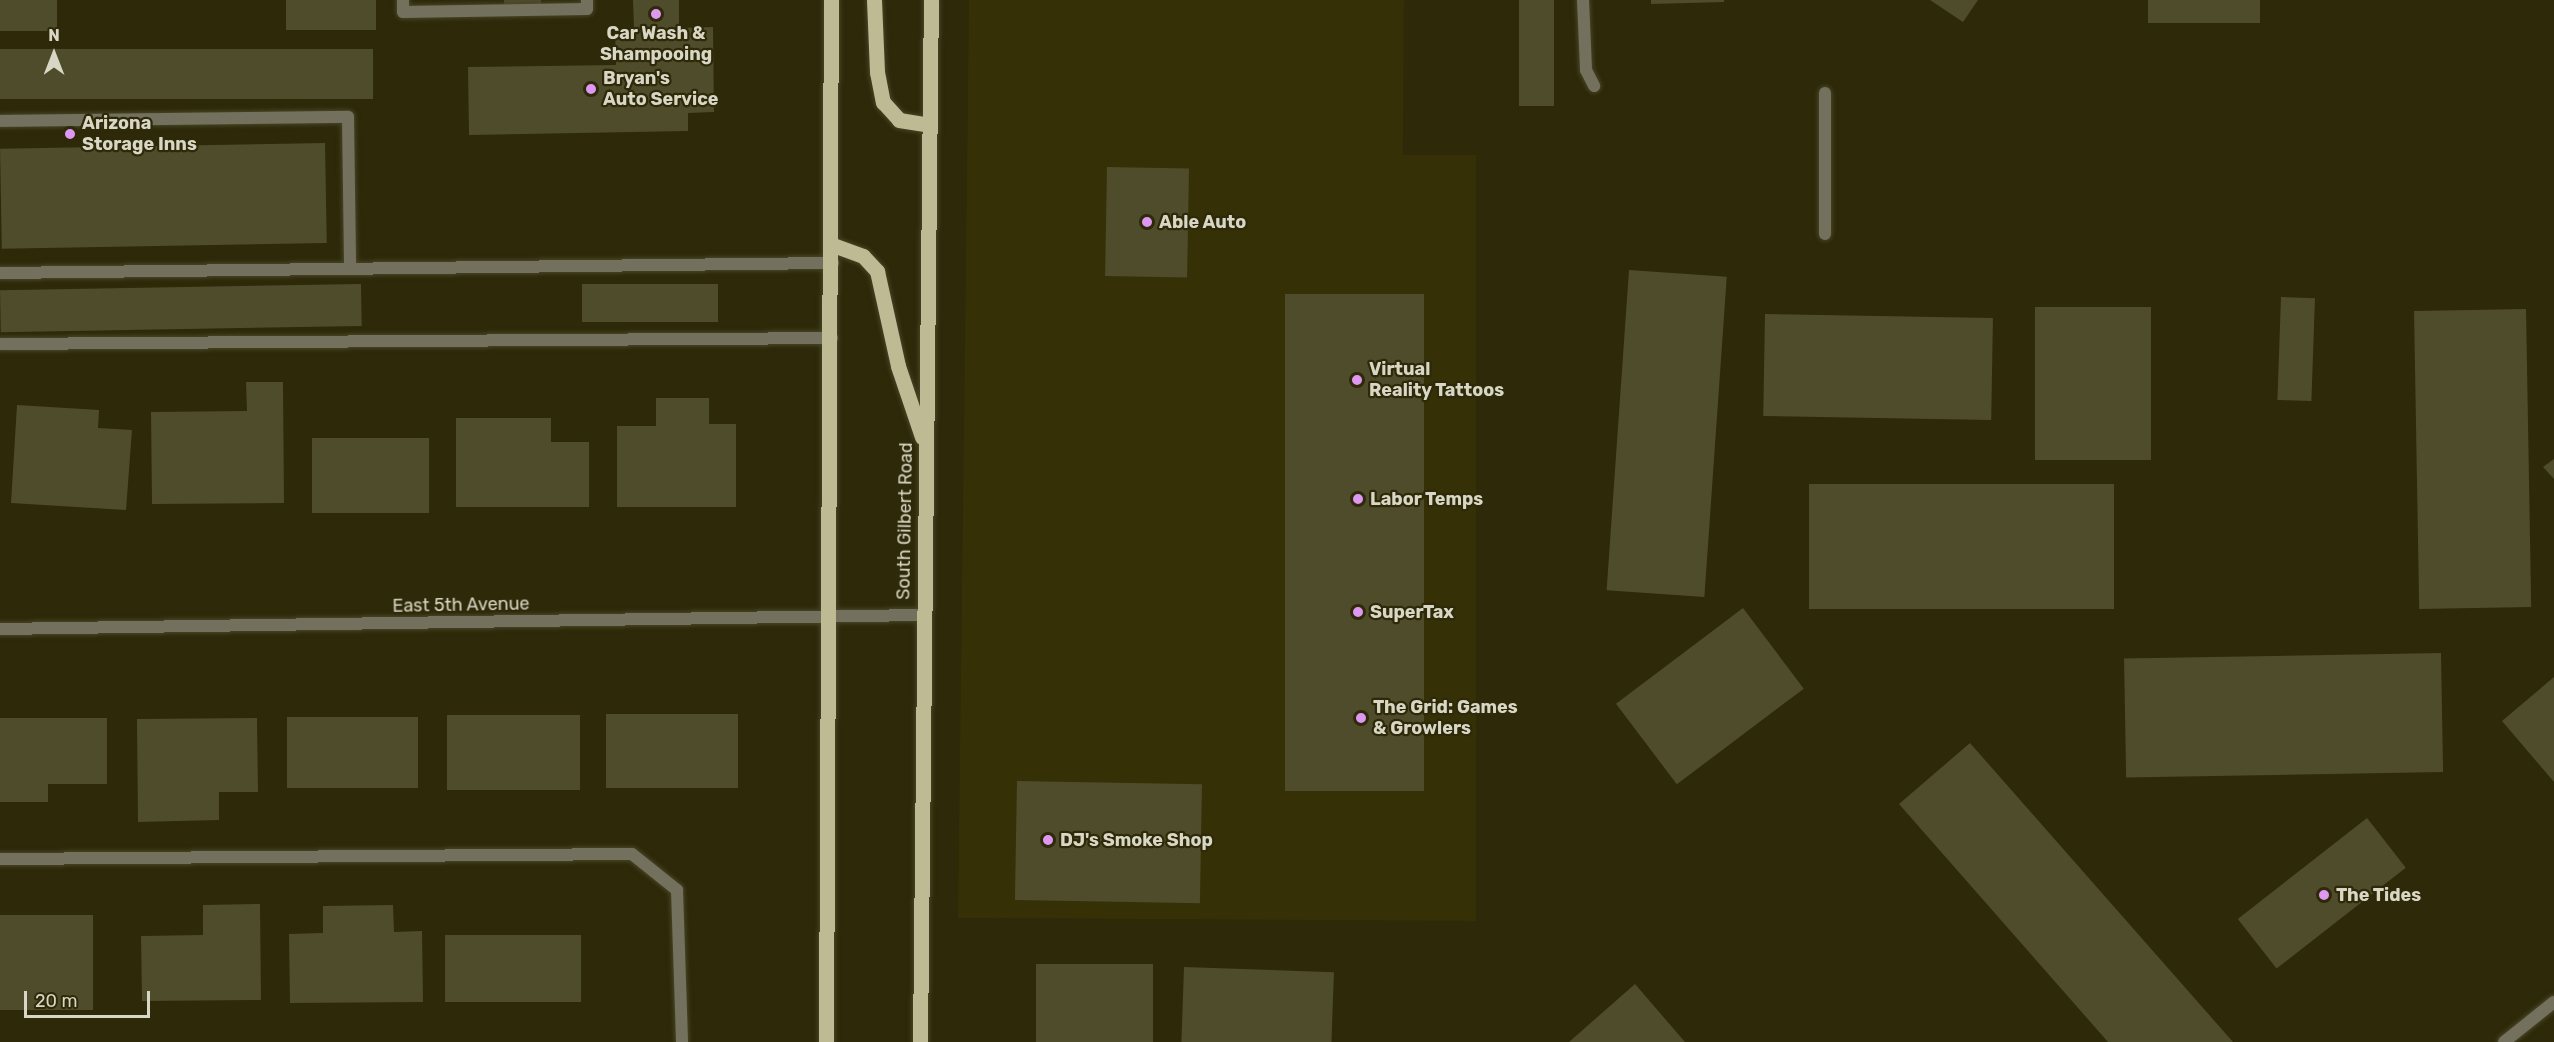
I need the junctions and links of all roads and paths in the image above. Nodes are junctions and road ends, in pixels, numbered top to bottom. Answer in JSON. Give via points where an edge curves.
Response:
{"nodes":[{"id":1,"x":403,"y":0,"type":"edge"},
{"id":2,"x":587,"y":0,"type":"edge"},
{"id":3,"x":831,"y":0,"type":"edge"},
{"id":4,"x":874,"y":0,"type":"edge"},
{"id":5,"x":931,"y":0,"type":"edge"},
{"id":6,"x":1583,"y":0,"type":"edge"},
{"id":7,"x":487,"y":5,"type":"edge"},
{"id":8,"x":1594,"y":86,"type":"dead end"},
{"id":9,"x":1825,"y":93,"type":"dead end"},
{"id":10,"x":0,"y":121,"type":"edge"},
{"id":11,"x":930,"y":124,"type":"junction"},
{"id":12,"x":1825,"y":234,"type":"dead end"},
{"id":13,"x":833,"y":245,"type":"junction"},
{"id":14,"x":833,"y":263,"type":"junction"},
{"id":15,"x":350,"y":269,"type":"junction"},
{"id":16,"x":0,"y":273,"type":"edge"},
{"id":17,"x":832,"y":338,"type":"junction"},
{"id":18,"x":0,"y":344,"type":"edge"},
{"id":19,"x":926,"y":446,"type":"junction"},
{"id":20,"x":922,"y":615,"type":"junction"},
{"id":21,"x":830,"y":618,"type":"junction"},
{"id":22,"x":0,"y":629,"type":"edge"},
{"id":23,"x":0,"y":859,"type":"edge"},
{"id":24,"x":2554,"y":1002,"type":"edge"},
{"id":25,"x":682,"y":1042,"type":"edge"},
{"id":26,"x":826,"y":1042,"type":"edge"},
{"id":27,"x":920,"y":1042,"type":"edge"},
{"id":28,"x":2504,"y":1042,"type":"edge"}],
"edges":[{"from":1,"to":7,"type":"street","via":[[403,12]]},
{"from":2,"to":7,"type":"street","via":[[587,9]]},
{"from":3,"to":13,"type":"main road"},
{"from":4,"to":11,"type":"main road","via":[[877,72],[883,102],[899,120]]},
{"from":5,"to":11,"type":"main road","name":"South Gilbert Road"},
{"from":6,"to":8,"type":"street","via":[[1586,70]]},
{"from":9,"to":12,"type":"street"},
{"from":10,"to":15,"type":"street","via":[[348,117]]},
{"from":11,"to":19,"type":"main road","name":"South Gilbert Road"},
{"from":13,"to":14,"type":"main road"},
{"from":13,"to":19,"type":"main road","via":[[863,256],[877,271],[898,366]]},
{"from":14,"to":15,"type":"street"},
{"from":14,"to":17,"type":"main road"},
{"from":15,"to":16,"type":"street"},
{"from":17,"to":18,"type":"street"},
{"from":17,"to":21,"type":"main road"},
{"from":19,"to":20,"type":"main road","name":"South Gilbert Road"},
{"from":20,"to":21,"type":"street","name":"East 5th Avenue"},
{"from":20,"to":27,"type":"main road","name":"South Gilbert Road"},
{"from":21,"to":22,"type":"street","name":"East 5th Avenue"},
{"from":21,"to":26,"type":"main road"},
{"from":23,"to":25,"type":"street","via":[[632,854],[677,890]]},
{"from":24,"to":28,"type":"street"}]}
